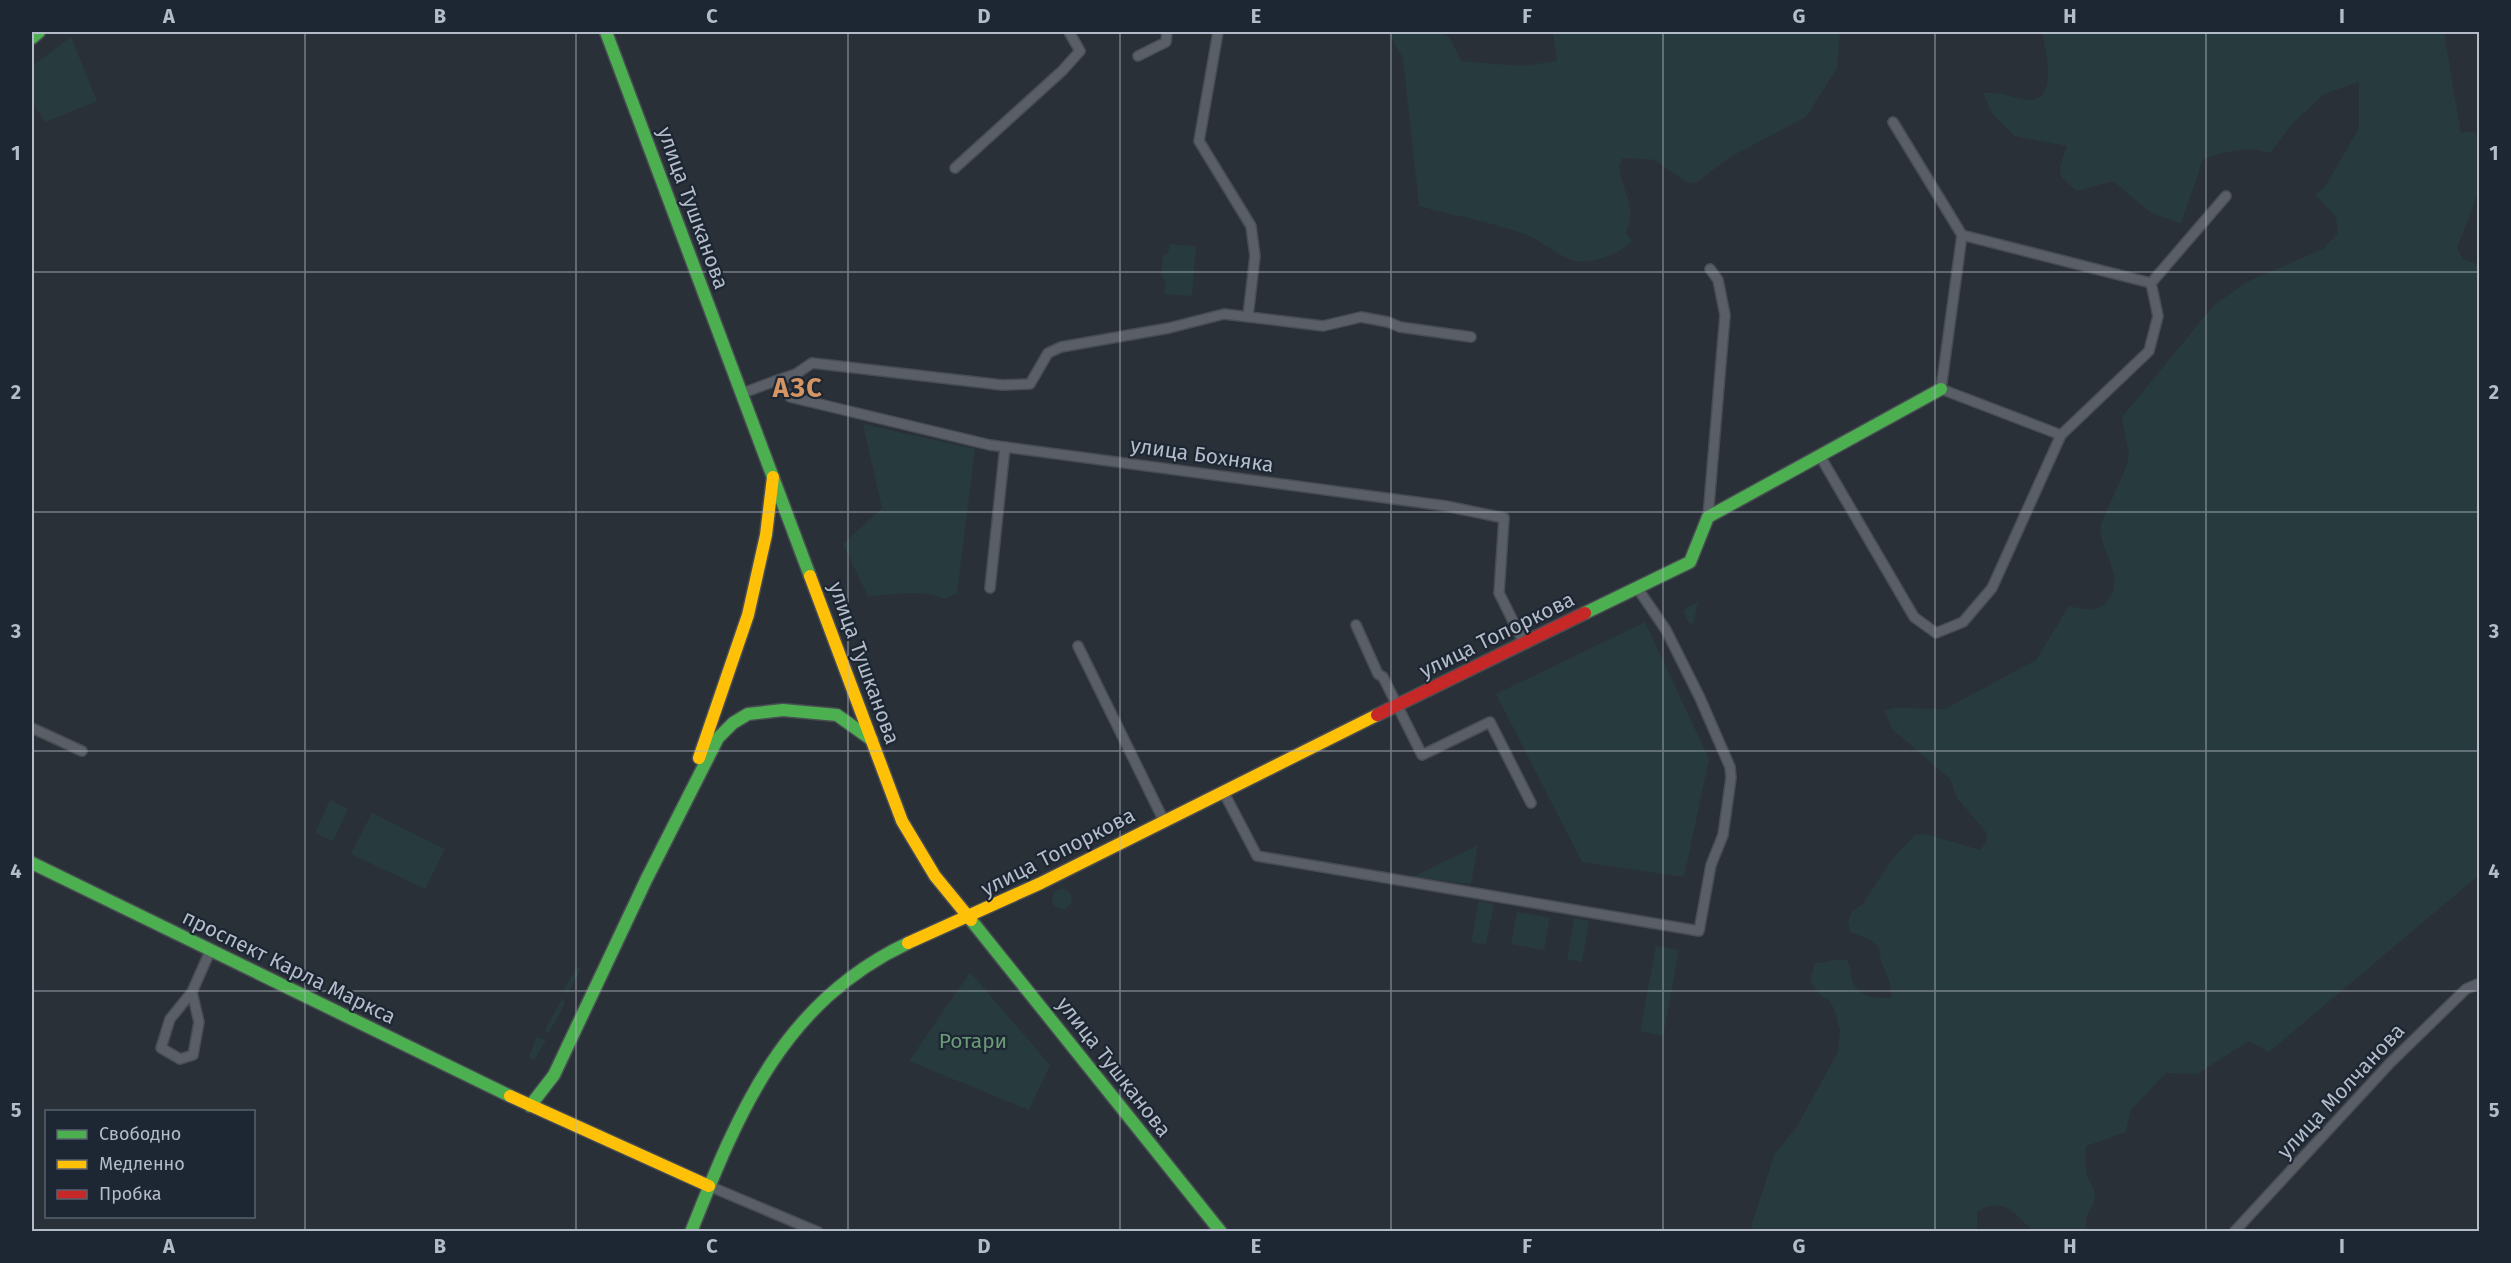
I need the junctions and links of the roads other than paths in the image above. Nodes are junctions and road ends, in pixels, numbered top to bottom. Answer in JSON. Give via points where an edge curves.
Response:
{"nodes":[{"id":1,"x":39,"y":32,"type":"edge"},
{"id":2,"x":606,"y":32,"type":"edge"},
{"id":3,"x":1069,"y":32,"type":"edge"},
{"id":4,"x":1167,"y":32,"type":"edge"},
{"id":5,"x":1218,"y":32,"type":"edge"},
{"id":6,"x":32,"y":38,"type":"edge"},
{"id":7,"x":1138,"y":56,"type":"dead end"},
{"id":8,"x":1893,"y":122,"type":"dead end"},
{"id":9,"x":955,"y":168,"type":"dead end"},
{"id":10,"x":2226,"y":196,"type":"dead end"},
{"id":11,"x":1962,"y":235,"type":"junction"},
{"id":12,"x":1710,"y":268,"type":"dead end"},
{"id":13,"x":2151,"y":283,"type":"junction"},
{"id":14,"x":1248,"y":316,"type":"junction"},
{"id":15,"x":1471,"y":337,"type":"dead end"},
{"id":16,"x":775,"y":381,"type":"junction"},
{"id":17,"x":1941,"y":388,"type":"junction"},
{"id":18,"x":743,"y":393,"type":"junction"},
{"id":19,"x":2061,"y":435,"type":"junction"},
{"id":20,"x":1005,"y":447,"type":"junction"},
{"id":21,"x":1820,"y":456,"type":"junction"},
{"id":22,"x":773,"y":475,"type":"junction"},
{"id":23,"x":1708,"y":517,"type":"junction"},
{"id":24,"x":990,"y":588,"type":"dead end"},
{"id":25,"x":1638,"y":589,"type":"junction"},
{"id":26,"x":1356,"y":625,"type":"dead end"},
{"id":27,"x":1524,"y":643,"type":"junction"},
{"id":28,"x":1078,"y":646,"type":"dead end"},
{"id":29,"x":1398,"y":706,"type":"junction"},
{"id":30,"x":32,"y":728,"type":"edge"},
{"id":31,"x":872,"y":740,"type":"junction"},
{"id":32,"x":82,"y":751,"type":"dead end"},
{"id":33,"x":1223,"y":791,"type":"junction"},
{"id":34,"x":687,"y":797,"type":"junction"},
{"id":35,"x":1531,"y":802,"type":"dead end"},
{"id":36,"x":1164,"y":821,"type":"junction"},
{"id":37,"x":32,"y":863,"type":"edge"},
{"id":38,"x":968,"y":918,"type":"junction"},
{"id":39,"x":211,"y":949,"type":"junction"},
{"id":40,"x":2480,"y":983,"type":"edge"},
{"id":41,"x":192,"y":992,"type":"junction"},
{"id":42,"x":530,"y":1106,"type":"junction"},
{"id":43,"x":709,"y":1186,"type":"junction"},
{"id":44,"x":691,"y":1232,"type":"edge"},
{"id":45,"x":818,"y":1232,"type":"edge"},
{"id":46,"x":1221,"y":1232,"type":"edge"},
{"id":47,"x":2234,"y":1232,"type":"edge"}],
"edges":[{"from":1,"to":6,"type":"main road"},
{"from":2,"to":18,"type":"main road","name":"улица Тушканова"},
{"from":3,"to":9,"type":"street","via":[[1080,51]]},
{"from":4,"to":7,"type":"street","via":[[1166,42]]},
{"from":5,"to":14,"type":"street","via":[[1199,141],[1251,226],[1256,256]]},
{"from":8,"to":11,"type":"street"},
{"from":10,"to":13,"type":"street"},
{"from":11,"to":13,"type":"street"},
{"from":11,"to":17,"type":"street"},
{"from":12,"to":23,"type":"street","via":[[1718,280],[1725,315]]},
{"from":13,"to":19,"type":"street","via":[[2158,316],[2149,351]]},
{"from":14,"to":15,"type":"street","via":[[1323,326],[1361,317]]},
{"from":14,"to":16,"type":"street","via":[[1224,314],[1061,347],[1048,353],[1030,384],[1002,385],[812,363]]},
{"from":16,"to":18,"type":"street"},
{"from":16,"to":20,"type":"street","name":"улица Бохняка","via":[[790,398]]},
{"from":17,"to":19,"type":"street"},
{"from":17,"to":21,"type":"main road"},
{"from":18,"to":22,"type":"main road","name":"улица Тушканова"},
{"from":19,"to":21,"type":"street","via":[[1992,588],[1963,622],[1936,633],[1914,617]]},
{"from":20,"to":24,"type":"street"},
{"from":20,"to":27,"type":"street","name":"улица Бохняка","via":[[1446,506],[1504,518],[1499,593]]},
{"from":21,"to":23,"type":"main road"},
{"from":22,"to":31,"type":"main road","name":"улица Тушканова"},
{"from":22,"to":34,"type":"main road","via":[[766,535],[748,615]]},
{"from":23,"to":25,"type":"main road","name":"улица Топоркова","via":[[1690,562]]},
{"from":25,"to":27,"type":"main road","name":"улица Топоркова"},
{"from":25,"to":33,"type":"street","via":[[1666,630],[1730,767],[1723,835],[1711,865],[1699,931],[1257,856]]},
{"from":26,"to":29,"type":"street","via":[[1378,674]]},
{"from":27,"to":29,"type":"main road","name":"улица Топоркова"},
{"from":28,"to":36,"type":"street","name":"улица Топоркова"},
{"from":29,"to":33,"type":"main road","name":"улица Топоркова"},
{"from":29,"to":35,"type":"street","via":[[1422,755],[1490,722]]},
{"from":30,"to":32,"type":"street"},
{"from":31,"to":34,"type":"main road","via":[[837,715],[783,710],[748,714],[733,723],[714,744]]},
{"from":31,"to":38,"type":"main road","name":"улица Тушканова","via":[[902,821],[925,861]]},
{"from":33,"to":36,"type":"main road","name":"улица Топоркова"},
{"from":34,"to":42,"type":"main road","via":[[554,1076]]},
{"from":36,"to":38,"type":"main road","name":"улица Топоркова"},
{"from":37,"to":39,"type":"main road","name":"проспект Карла Маркса"},
{"from":38,"to":43,"type":"main road","name":"улица Топоркова","via":[[881,957],[820,1001],[766,1074]]},
{"from":38,"to":46,"type":"main road","name":"улица Тушканова"},
{"from":39,"to":41,"type":"street"},
{"from":39,"to":42,"type":"main road","name":"проспект Карла Маркса"},
{"from":40,"to":47,"type":"street","name":"улица Молчанова","via":[[2466,988],[2391,1062]]},
{"from":41,"to":41,"type":"street","via":[[199,1022],[193,1055],[180,1059],[162,1048],[170,1019]]},
{"from":42,"to":43,"type":"main road","name":"проспект Карла Маркса"},
{"from":43,"to":44,"type":"main road","name":"улица Топоркова"},
{"from":43,"to":45,"type":"street","name":"проспект Карла Маркса"}]}
